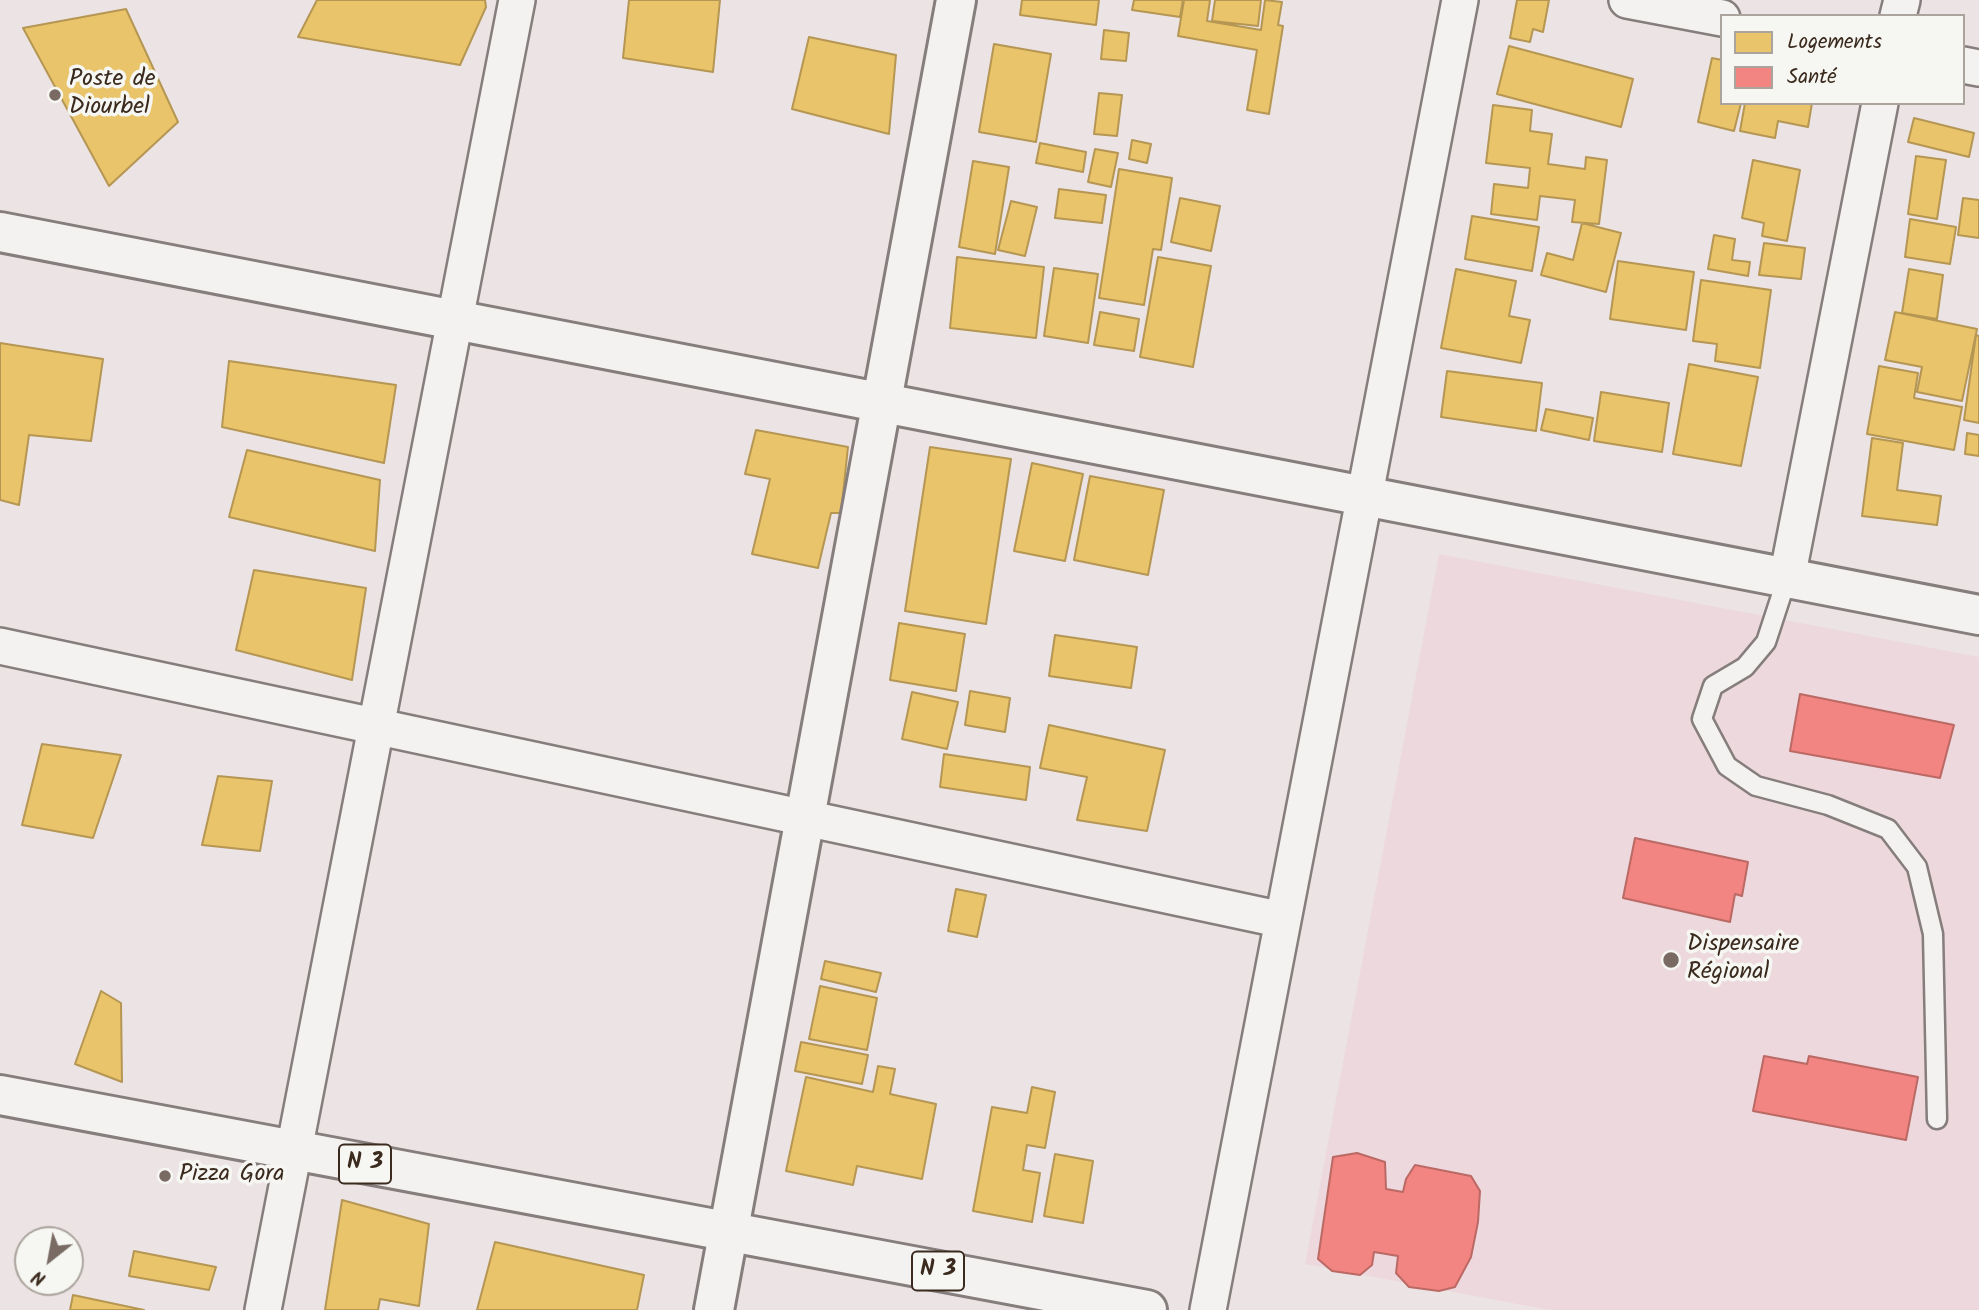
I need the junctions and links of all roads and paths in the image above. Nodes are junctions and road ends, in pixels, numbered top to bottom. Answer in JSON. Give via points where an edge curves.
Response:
{"nodes":[{"id":1,"x":517,"y":0,"type":"edge"},
{"id":2,"x":956,"y":0,"type":"edge"},
{"id":3,"x":1460,"y":0,"type":"edge"},
{"id":4,"x":1627,"y":0,"type":"edge"},
{"id":5,"x":1720,"y":18,"type":"edge"},
{"id":6,"x":1881,"y":105,"type":"edge"},
{"id":7,"x":0,"y":232,"type":"edge"},
{"id":8,"x":455,"y":320,"type":"junction"},
{"id":9,"x":882,"y":403,"type":"junction"},
{"id":10,"x":1364,"y":496,"type":"junction"},
{"id":11,"x":1787,"y":578,"type":"junction"},
{"id":12,"x":1979,"y":615,"type":"edge"},
{"id":13,"x":0,"y":646,"type":"edge"},
{"id":14,"x":376,"y":726,"type":"junction"},
{"id":15,"x":805,"y":818,"type":"junction"},
{"id":16,"x":1283,"y":920,"type":"junction"},
{"id":17,"x":0,"y":1095,"type":"edge"},
{"id":18,"x":1937,"y":1119,"type":"dead end"},
{"id":19,"x":294,"y":1150,"type":"junction"},
{"id":20,"x":730,"y":1232,"type":"junction"},
{"id":21,"x":263,"y":1310,"type":"edge"},
{"id":22,"x":714,"y":1310,"type":"edge"},
{"id":23,"x":1147,"y":1310,"type":"edge"},
{"id":24,"x":1208,"y":1310,"type":"edge"}],
"edges":[{"from":1,"to":8,"type":"street"},
{"from":2,"to":9,"type":"street"},
{"from":3,"to":10,"type":"street"},
{"from":4,"to":5,"type":"street"},
{"from":6,"to":11,"type":"street"},
{"from":7,"to":8,"type":"street"},
{"from":8,"to":9,"type":"street"},
{"from":8,"to":14,"type":"street"},
{"from":9,"to":10,"type":"street"},
{"from":9,"to":15,"type":"street"},
{"from":10,"to":11,"type":"street"},
{"from":10,"to":16,"type":"street"},
{"from":11,"to":12,"type":"street"},
{"from":11,"to":18,"type":"lane","via":[[1766,642],[1745,667],[1713,687],[1702,719],[1727,766],[1756,786],[1828,804],[1888,830],[1917,867],[1933,934]]},
{"from":13,"to":14,"type":"street"},
{"from":14,"to":15,"type":"street"},
{"from":14,"to":19,"type":"street"},
{"from":15,"to":16,"type":"street"},
{"from":15,"to":20,"type":"street"},
{"from":16,"to":24,"type":"street"},
{"from":17,"to":19,"type":"street","number":"N 3"},
{"from":19,"to":20,"type":"street","number":"N 3"},
{"from":19,"to":21,"type":"street"},
{"from":20,"to":22,"type":"street"},
{"from":20,"to":23,"type":"street","number":"N 3"}]}
